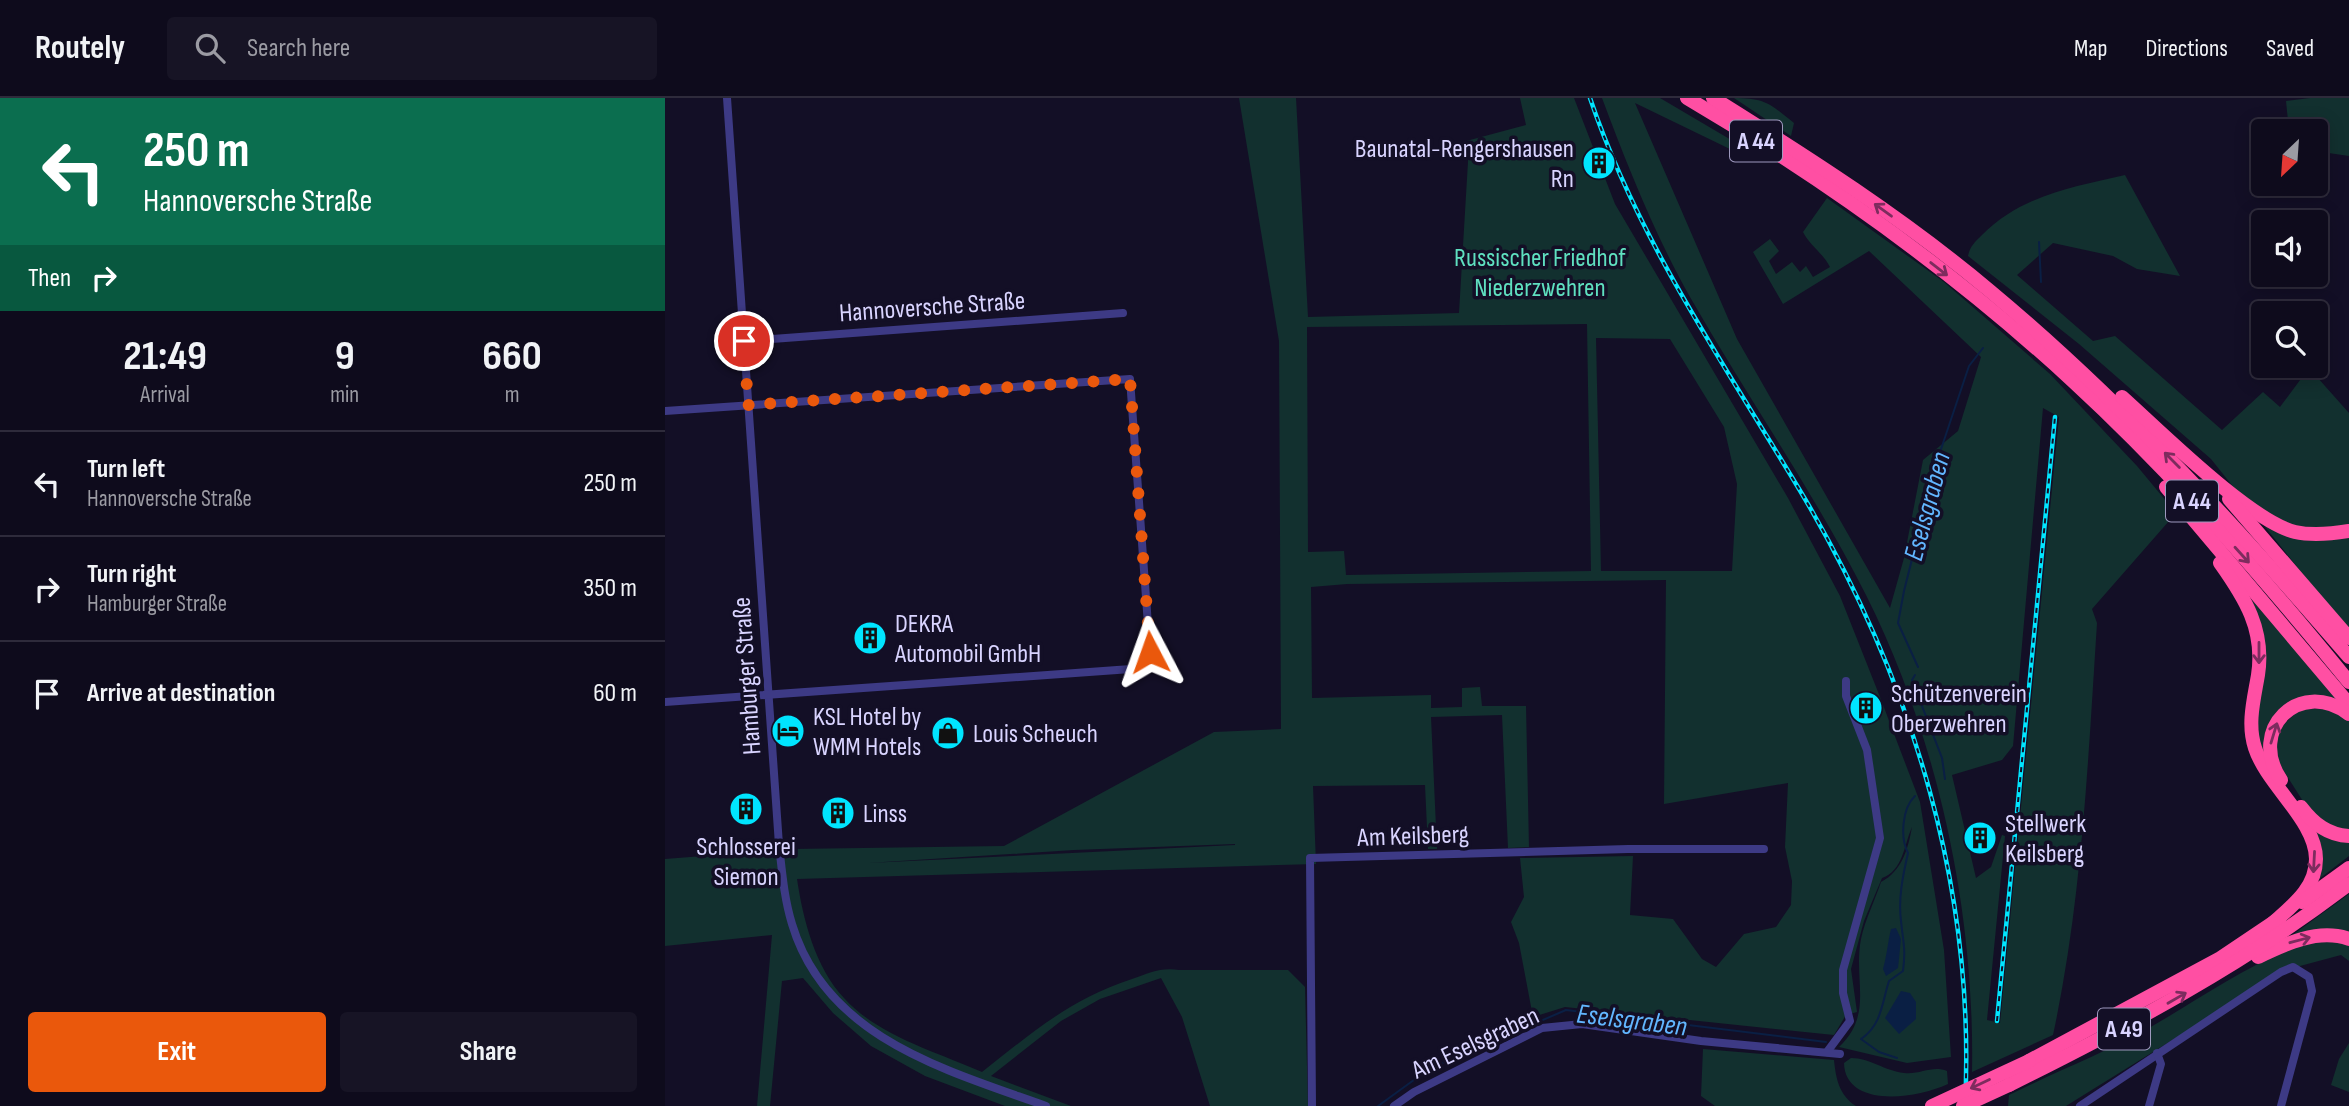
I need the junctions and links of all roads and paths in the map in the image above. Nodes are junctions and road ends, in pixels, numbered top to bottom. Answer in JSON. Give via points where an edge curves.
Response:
{"nodes":[{"id":1,"x":727,"y":98,"type":"edge"},
{"id":2,"x":1687,"y":98,"type":"edge"},
{"id":3,"x":1713,"y":98,"type":"edge"},
{"id":4,"x":1123,"y":313,"type":"dead end"},
{"id":5,"x":2024,"y":329,"type":"junction"},
{"id":6,"x":744,"y":341,"type":"junction"},
{"id":7,"x":748,"y":405,"type":"junction"},
{"id":8,"x":665,"y":411,"type":"edge"},
{"id":9,"x":2185,"y":453,"type":"junction"},
{"id":10,"x":2184,"y":508,"type":"junction"},
{"id":11,"x":2349,"y":531,"type":"edge"},
{"id":12,"x":2349,"y":638,"type":"edge"},
{"id":13,"x":2349,"y":657,"type":"edge"},
{"id":14,"x":1846,"y":681,"type":"dead end"},
{"id":15,"x":2349,"y":682,"type":"edge"},
{"id":16,"x":769,"y":695,"type":"junction"},
{"id":17,"x":665,"y":702,"type":"edge"},
{"id":18,"x":2349,"y":704,"type":"edge"},
{"id":19,"x":2349,"y":714,"type":"edge"},
{"id":20,"x":2349,"y":836,"type":"edge"},
{"id":21,"x":1764,"y":849,"type":"dead end"},
{"id":22,"x":2349,"y":868,"type":"edge"},
{"id":23,"x":2349,"y":884,"type":"edge"},
{"id":24,"x":2273,"y":923,"type":"junction"},
{"id":25,"x":2349,"y":939,"type":"edge"},
{"id":26,"x":2215,"y":976,"type":"junction"},
{"id":27,"x":1827,"y":1052,"type":"junction"},
{"id":28,"x":2157,"y":1052,"type":"junction"},
{"id":29,"x":1840,"y":1054,"type":"dead end"},
{"id":30,"x":2029,"y":1068,"type":"junction"},
{"id":31,"x":1046,"y":1106,"type":"edge"},
{"id":32,"x":1312,"y":1106,"type":"edge"},
{"id":33,"x":1394,"y":1106,"type":"edge"},
{"id":34,"x":1932,"y":1106,"type":"edge"},
{"id":35,"x":1963,"y":1106,"type":"edge"},
{"id":36,"x":2080,"y":1106,"type":"edge"},
{"id":37,"x":2149,"y":1106,"type":"edge"},
{"id":38,"x":2281,"y":1106,"type":"edge"}],
"edges":[{"from":1,"to":6,"type":"street","name":"Hamburger Straße"},
{"from":2,"to":5,"type":"highway","number":"A 44","one_way":true,"via":[[1825,185]]},
{"from":5,"to":3,"type":"highway","number":"A 44","one_way":true,"via":[[1938,250],[1835,174]]},
{"from":4,"to":6,"type":"street","name":"Hannoversche Straße"},
{"from":5,"to":9,"type":"highway","via":[[2083,362]]},
{"from":5,"to":10,"type":"highway"},
{"from":13,"to":5,"type":"highway","number":"A 44","one_way":true,"via":[[2185,473],[2112,400]]},
{"from":5,"to":15,"type":"highway","number":"A 44","one_way":true,"via":[[2201,511]]},
{"from":6,"to":7,"type":"street","name":"Hamburger Straße"},
{"from":7,"to":8,"type":"street"},
{"from":7,"to":16,"type":"street","name":"Hamburger Straße"},
{"from":7,"to":16,"type":"street","via":[[1130,379],[1150,652],[1144,663],[1131,669]]},
{"from":9,"to":11,"type":"highway","via":[[2240,500],[2280,526],[2312,534]]},
{"from":9,"to":12,"type":"highway","via":[[2290,566]]},
{"from":10,"to":18,"type":"highway"},
{"from":10,"to":24,"type":"highway","one_way":true,"via":[[2255,619],[2259,657],[2251,721],[2254,746],[2314,846],[2315,867],[2305,892]]},
{"from":14,"to":27,"type":"street","via":[[1846,696],[1867,750],[1880,838],[1842,978],[1850,1021]]},
{"from":16,"to":17,"type":"street"},
{"from":16,"to":31,"type":"street","name":"Hamburger Straße","via":[[786,903],[800,947],[816,977],[876,1036]]},
{"from":20,"to":19,"type":"highway","one_way":true,"via":[[2329,832],[2307,815],[2273,764],[2270,738],[2282,716],[2302,702],[2329,702]]},
{"from":21,"to":32,"type":"street","name":"Am Keilsberg","via":[[1310,858]]},
{"from":22,"to":24,"type":"highway","number":"A 49"},
{"from":23,"to":26,"type":"highway","number":"A 49"},
{"from":24,"to":30,"type":"highway","number":"A 49"},
{"from":26,"to":25,"type":"highway","one_way":true,"via":[[2307,938]]},
{"from":30,"to":26,"type":"highway","number":"A 49","one_way":true,"via":[[2125,1029]]},
{"from":27,"to":29,"type":"street","name":"Am Eselsgraben"},
{"from":27,"to":33,"type":"street","name":"Am Eselsgraben","via":[[1582,1024],[1542,1028]]},
{"from":28,"to":36,"type":"street"},
{"from":28,"to":37,"type":"street","via":[[2161,1064]]},
{"from":28,"to":38,"type":"street","via":[[2293,967],[2309,977],[2312,991]]},
{"from":30,"to":34,"type":"highway","number":"A 49","one_way":true,"bridge":true},
{"from":30,"to":35,"type":"highway","number":"A 49","bridge":true}]}
